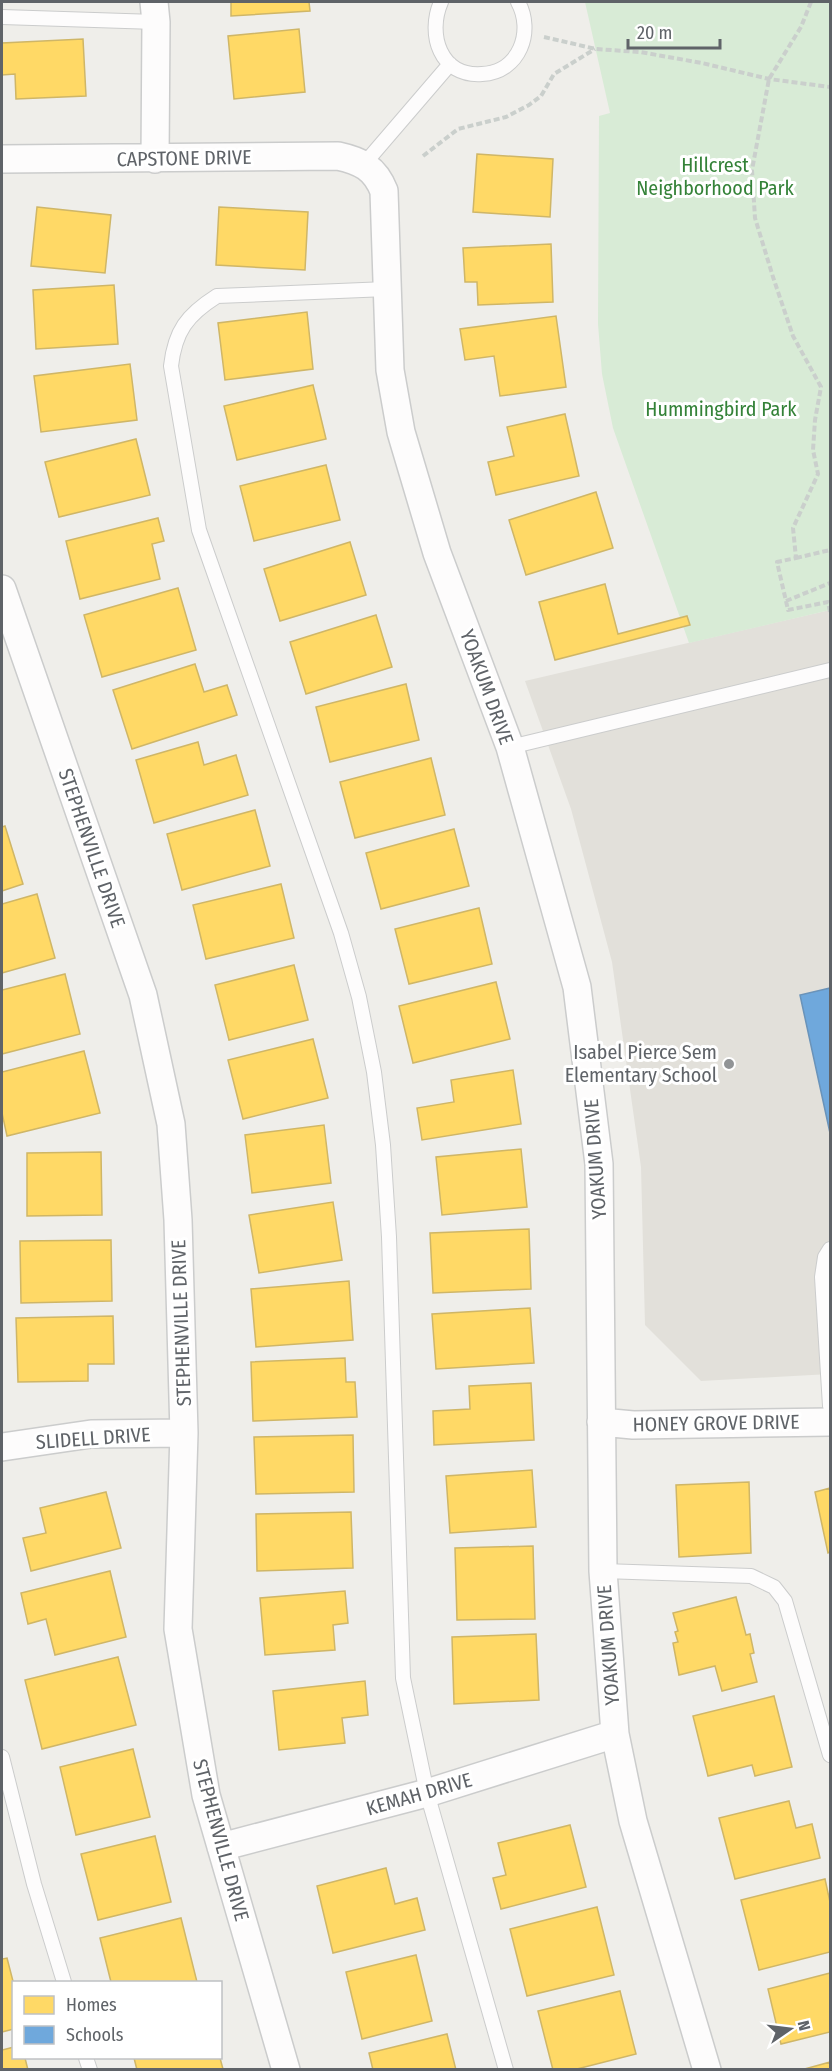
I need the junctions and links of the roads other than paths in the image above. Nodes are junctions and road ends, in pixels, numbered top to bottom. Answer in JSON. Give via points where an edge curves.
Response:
{"nodes":[{"id":1,"x":441,"y":2,"type":"edge"},
{"id":2,"x":518,"y":2,"type":"edge"},
{"id":3,"x":155,"y":11,"type":"edge"},
{"id":4,"x":2,"y":17,"type":"edge"},
{"id":5,"x":450,"y":64,"type":"junction"},
{"id":6,"x":2,"y":159,"type":"edge"},
{"id":7,"x":155,"y":159,"type":"junction"},
{"id":8,"x":365,"y":163,"type":"junction"},
{"id":9,"x":387,"y":289,"type":"junction"},
{"id":10,"x":2,"y":589,"type":"edge"},
{"id":11,"x":831,"y":670,"type":"edge"},
{"id":12,"x":510,"y":747,"type":"junction"},
{"id":13,"x":831,"y":1249,"type":"edge"},
{"id":14,"x":831,"y":1406,"type":"edge"},
{"id":15,"x":602,"y":1422,"type":"junction"},
{"id":16,"x":831,"y":1422,"type":"edge"},
{"id":17,"x":184,"y":1433,"type":"junction"},
{"id":18,"x":2,"y":1447,"type":"edge"},
{"id":19,"x":603,"y":1571,"type":"junction"},
{"id":20,"x":615,"y":1734,"type":"junction"},
{"id":21,"x":831,"y":1755,"type":"edge"},
{"id":22,"x":2,"y":1757,"type":"edge"},
{"id":23,"x":427,"y":1793,"type":"junction"},
{"id":24,"x":221,"y":1847,"type":"junction"},
{"id":25,"x":63,"y":1981,"type":"edge"},
{"id":26,"x":286,"y":2070,"type":"edge"},
{"id":27,"x":506,"y":2070,"type":"edge"},
{"id":28,"x":707,"y":2070,"type":"edge"}],
"edges":[{"from":1,"to":5,"type":"lane","via":[[434,17],[434,34],[439,50]]},
{"from":2,"to":5,"type":"lane","via":[[524,12],[525,33],[518,53],[499,70],[482,74],[465,72]]},
{"from":3,"to":4,"type":"lane"},
{"from":3,"to":7,"type":"street"},
{"from":5,"to":8,"type":"lane"},
{"from":6,"to":7,"type":"street","name":"CAPSTONE DRIVE"},
{"from":7,"to":8,"type":"street","name":"CAPSTONE DRIVE","via":[[338,156]]},
{"from":8,"to":9,"type":"street","name":"YOAKUM DRIVE","via":[[380,181],[386,201]]},
{"from":9,"to":12,"type":"street","name":"YOAKUM DRIVE","via":[[390,370],[401,432],[437,553]]},
{"from":9,"to":23,"type":"lane","via":[[217,296],[198,308],[174,339],[171,366],[200,530],[341,933],[374,1072],[389,1237],[403,1678]]},
{"from":10,"to":17,"type":"street","name":"STEPHENVILLE DRIVE","via":[[145,1005],[171,1124]]},
{"from":11,"to":12,"type":"lane"},
{"from":12,"to":15,"type":"street","name":"YOAKUM DRIVE","via":[[577,987],[599,1164]]},
{"from":13,"to":14,"type":"lane","via":[[825,1257],[822,1277]]},
{"from":15,"to":16,"type":"street","name":"HONEY GROVE DRIVE"},
{"from":15,"to":19,"type":"street","name":"YOAKUM DRIVE"},
{"from":17,"to":18,"type":"street","name":"SLIDELL DRIVE","via":[[91,1434]]},
{"from":17,"to":24,"type":"street","name":"STEPHENVILLE DRIVE","via":[[178,1629],[206,1796]]},
{"from":19,"to":20,"type":"street","name":"YOAKUM DRIVE"},
{"from":19,"to":21,"type":"lane","via":[[751,1576],[774,1587],[785,1602]]},
{"from":20,"to":23,"type":"street","name":"KEMAH DRIVE"},
{"from":20,"to":28,"type":"street","name":"YOAKUM DRIVE","via":[[633,1821]]},
{"from":22,"to":25,"type":"lane"},
{"from":23,"to":24,"type":"street","name":"KEMAH DRIVE"},
{"from":23,"to":27,"type":"lane"},
{"from":24,"to":26,"type":"street","name":"STEPHENVILLE DRIVE"}]}
